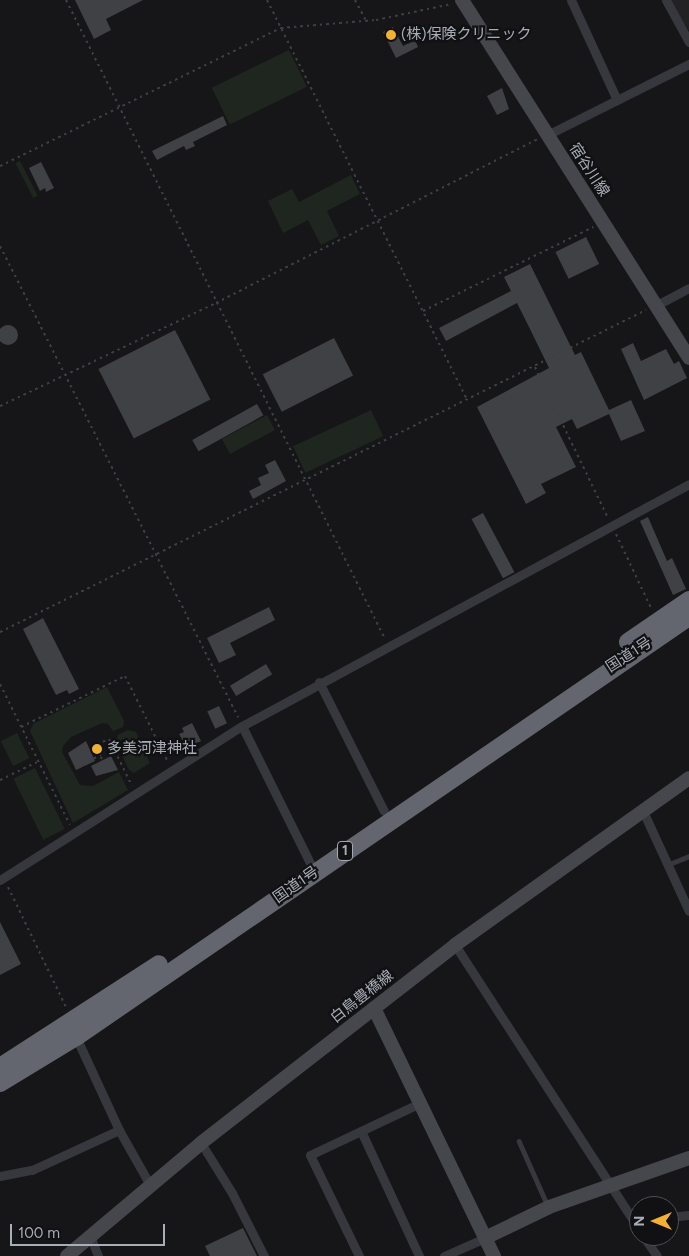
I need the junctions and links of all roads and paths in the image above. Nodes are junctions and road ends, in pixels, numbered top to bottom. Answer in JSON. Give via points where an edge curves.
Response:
{"nodes":[{"id":1,"x":66,"y":0,"type":"edge"},
{"id":2,"x":267,"y":0,"type":"edge"},
{"id":3,"x":355,"y":0,"type":"edge"},
{"id":4,"x":571,"y":0,"type":"edge"},
{"id":5,"x":666,"y":0,"type":"edge"},
{"id":6,"x":466,"y":1,"type":"edge"},
{"id":7,"x":366,"y":21,"type":"junction"},
{"id":8,"x":281,"y":28,"type":"junction"},
{"id":9,"x":689,"y":42,"type":"edge"},
{"id":10,"x":689,"y":64,"type":"edge"},
{"id":11,"x":617,"y":100,"type":"junction"},
{"id":12,"x":119,"y":108,"type":"junction"},
{"id":13,"x":547,"y":135,"type":"junction"},
{"id":14,"x":0,"y":166,"type":"edge"},
{"id":15,"x":378,"y":221,"type":"junction"},
{"id":16,"x":603,"y":222,"type":"junction"},
{"id":17,"x":0,"y":246,"type":"edge"},
{"id":18,"x":689,"y":288,"type":"edge"},
{"id":19,"x":216,"y":303,"type":"junction"},
{"id":20,"x":655,"y":306,"type":"junction"},
{"id":21,"x":423,"y":311,"type":"junction"},
{"id":22,"x":689,"y":358,"type":"edge"},
{"id":23,"x":535,"y":367,"type":"junction"},
{"id":24,"x":64,"y":376,"type":"junction"},
{"id":25,"x":467,"y":400,"type":"junction"},
{"id":26,"x":0,"y":406,"type":"edge"},
{"id":27,"x":304,"y":481,"type":"junction"},
{"id":28,"x":689,"y":484,"type":"edge"},
{"id":29,"x":612,"y":524,"type":"junction"},
{"id":30,"x":156,"y":555,"type":"junction"},
{"id":31,"x":689,"y":600,"type":"edge"},
{"id":32,"x":689,"y":616,"type":"edge"},
{"id":33,"x":658,"y":622,"type":"junction"},
{"id":34,"x":0,"y":632,"type":"edge"},
{"id":35,"x":388,"y":646,"type":"junction"},
{"id":36,"x":319,"y":682,"type":"junction"},
{"id":37,"x":0,"y":684,"type":"edge"},
{"id":38,"x":242,"y":726,"type":"junction"},
{"id":39,"x":21,"y":727,"type":"junction"},
{"id":40,"x":96,"y":745,"type":"junction"},
{"id":41,"x":91,"y":748,"type":"dead end"},
{"id":42,"x":101,"y":755,"type":"junction"},
{"id":43,"x":102,"y":759,"type":"dead end"},
{"id":44,"x":38,"y":762,"type":"junction"},
{"id":45,"x":82,"y":764,"type":"dead end"},
{"id":46,"x":173,"y":772,"type":"junction"},
{"id":47,"x":689,"y":778,"type":"edge"},
{"id":48,"x":0,"y":780,"type":"edge"},
{"id":49,"x":133,"y":787,"type":"dead end"},
{"id":50,"x":642,"y":809,"type":"junction"},
{"id":51,"x":384,"y":812,"type":"junction"},
{"id":52,"x":74,"y":834,"type":"junction"},
{"id":53,"x":689,"y":856,"type":"edge"},
{"id":54,"x":310,"y":863,"type":"junction"},
{"id":55,"x":667,"y":865,"type":"junction"},
{"id":56,"x":2,"y":879,"type":"edge"},
{"id":57,"x":689,"y":911,"type":"edge"},
{"id":58,"x":455,"y":945,"type":"junction"},
{"id":59,"x":374,"y":1008,"type":"junction"},
{"id":60,"x":75,"y":1029,"type":"junction"},
{"id":61,"x":0,"y":1067,"type":"edge"},
{"id":62,"x":0,"y":1084,"type":"edge"},
{"id":63,"x":420,"y":1103,"type":"junction"},
{"id":64,"x":119,"y":1130,"type":"junction"},
{"id":65,"x":361,"y":1131,"type":"junction"},
{"id":66,"x":519,"y":1140,"type":"dead end"},
{"id":67,"x":201,"y":1143,"type":"junction"},
{"id":68,"x":689,"y":1158,"type":"edge"},
{"id":69,"x":0,"y":1176,"type":"edge"},
{"id":70,"x":150,"y":1185,"type":"junction"},
{"id":71,"x":609,"y":1185,"type":"junction"},
{"id":72,"x":549,"y":1207,"type":"junction"},
{"id":73,"x":629,"y":1212,"type":"edge"},
{"id":74,"x":90,"y":1236,"type":"junction"},
{"id":75,"x":485,"y":1238,"type":"junction"},
{"id":76,"x":67,"y":1256,"type":"edge"},
{"id":77,"x":98,"y":1256,"type":"edge"},
{"id":78,"x":264,"y":1256,"type":"edge"},
{"id":79,"x":359,"y":1256,"type":"edge"},
{"id":80,"x":419,"y":1256,"type":"edge"},
{"id":81,"x":444,"y":1256,"type":"edge"},
{"id":82,"x":494,"y":1256,"type":"edge"}],
"edges":[{"from":1,"to":12,"type":"path"},
{"from":2,"to":8,"type":"path"},
{"from":3,"to":7,"type":"path"},
{"from":4,"to":11,"type":"street"},
{"from":5,"to":9,"type":"street"},
{"from":6,"to":7,"type":"path"},
{"from":6,"to":13,"type":"main road","name":"宿谷川線"},
{"from":7,"to":8,"type":"path"},
{"from":8,"to":12,"type":"path"},
{"from":8,"to":15,"type":"path"},
{"from":10,"to":11,"type":"street"},
{"from":11,"to":13,"type":"street"},
{"from":12,"to":14,"type":"path"},
{"from":12,"to":19,"type":"path"},
{"from":13,"to":15,"type":"path"},
{"from":13,"to":16,"type":"main road","name":"宿谷川線"},
{"from":15,"to":19,"type":"path"},
{"from":15,"to":21,"type":"path"},
{"from":16,"to":20,"type":"main road","name":"宿谷川線"},
{"from":16,"to":21,"type":"path"},
{"from":17,"to":24,"type":"path"},
{"from":18,"to":20,"type":"street"},
{"from":19,"to":24,"type":"path"},
{"from":19,"to":27,"type":"path"},
{"from":20,"to":22,"type":"main road","name":"宿谷川線"},
{"from":20,"to":23,"type":"path"},
{"from":21,"to":25,"type":"path"},
{"from":23,"to":25,"type":"path"},
{"from":23,"to":29,"type":"path"},
{"from":24,"to":26,"type":"path"},
{"from":24,"to":30,"type":"path"},
{"from":25,"to":27,"type":"path"},
{"from":27,"to":30,"type":"path"},
{"from":27,"to":35,"type":"path"},
{"from":28,"to":29,"type":"street"},
{"from":29,"to":33,"type":"path"},
{"from":29,"to":35,"type":"street"},
{"from":30,"to":34,"type":"path"},
{"from":30,"to":38,"type":"path"},
{"from":31,"to":33,"type":"highway","name":"国道1号","number":"1"},
{"from":32,"to":60,"type":"highway","name":"国道1号","number":"1"},
{"from":33,"to":51,"type":"highway","name":"国道1号","number":"1"},
{"from":35,"to":36,"type":"street"},
{"from":36,"to":38,"type":"street"},
{"from":36,"to":51,"type":"street"},
{"from":37,"to":39,"type":"path"},
{"from":38,"to":46,"type":"street"},
{"from":38,"to":54,"type":"street"},
{"from":39,"to":44,"type":"path"},
{"from":39,"to":46,"type":"path","via":[[125,676]]},
{"from":40,"to":41,"type":"path"},
{"from":40,"to":42,"type":"path"},
{"from":40,"to":49,"type":"path","via":[[109,739]]},
{"from":42,"to":43,"type":"path"},
{"from":42,"to":45,"type":"path"},
{"from":44,"to":48,"type":"path"},
{"from":44,"to":52,"type":"path"},
{"from":46,"to":52,"type":"street"},
{"from":47,"to":50,"type":"main road","name":"白鳥豊橋線"},
{"from":50,"to":55,"type":"street"},
{"from":50,"to":58,"type":"main road","name":"白鳥豊橋線"},
{"from":51,"to":54,"type":"highway","name":"国道1号","number":"1"},
{"from":52,"to":56,"type":"street"},
{"from":53,"to":55,"type":"lane"},
{"from":54,"to":60,"type":"highway","name":"国道1号","number":"1"},
{"from":55,"to":57,"type":"street"},
{"from":56,"to":60,"type":"path"},
{"from":58,"to":59,"type":"main road","name":"白鳥豊橋線"},
{"from":58,"to":71,"type":"street"},
{"from":59,"to":63,"type":"main road"},
{"from":59,"to":67,"type":"main road","name":"白鳥豊橋線"},
{"from":60,"to":61,"type":"highway","name":"国道1号","number":"1"},
{"from":60,"to":62,"type":"highway","name":"国道1号","number":"1"},
{"from":60,"to":64,"type":"street"},
{"from":63,"to":65,"type":"street"},
{"from":63,"to":75,"type":"main road"},
{"from":64,"to":69,"type":"street","via":[[32,1170]]},
{"from":64,"to":70,"type":"street"},
{"from":65,"to":79,"type":"street","via":[[310,1155]]},
{"from":65,"to":80,"type":"street"},
{"from":66,"to":72,"type":"lane"},
{"from":67,"to":70,"type":"main road","name":"白鳥豊橋線"},
{"from":67,"to":78,"type":"street","via":[[232,1193]]},
{"from":68,"to":71,"type":"main road"},
{"from":70,"to":74,"type":"main road","name":"白鳥豊橋線"},
{"from":71,"to":72,"type":"main road"},
{"from":71,"to":73,"type":"street"},
{"from":72,"to":75,"type":"main road"},
{"from":74,"to":76,"type":"main road","name":"白鳥豊橋線"},
{"from":74,"to":77,"type":"street"},
{"from":75,"to":81,"type":"street"},
{"from":75,"to":82,"type":"main road"}]}
